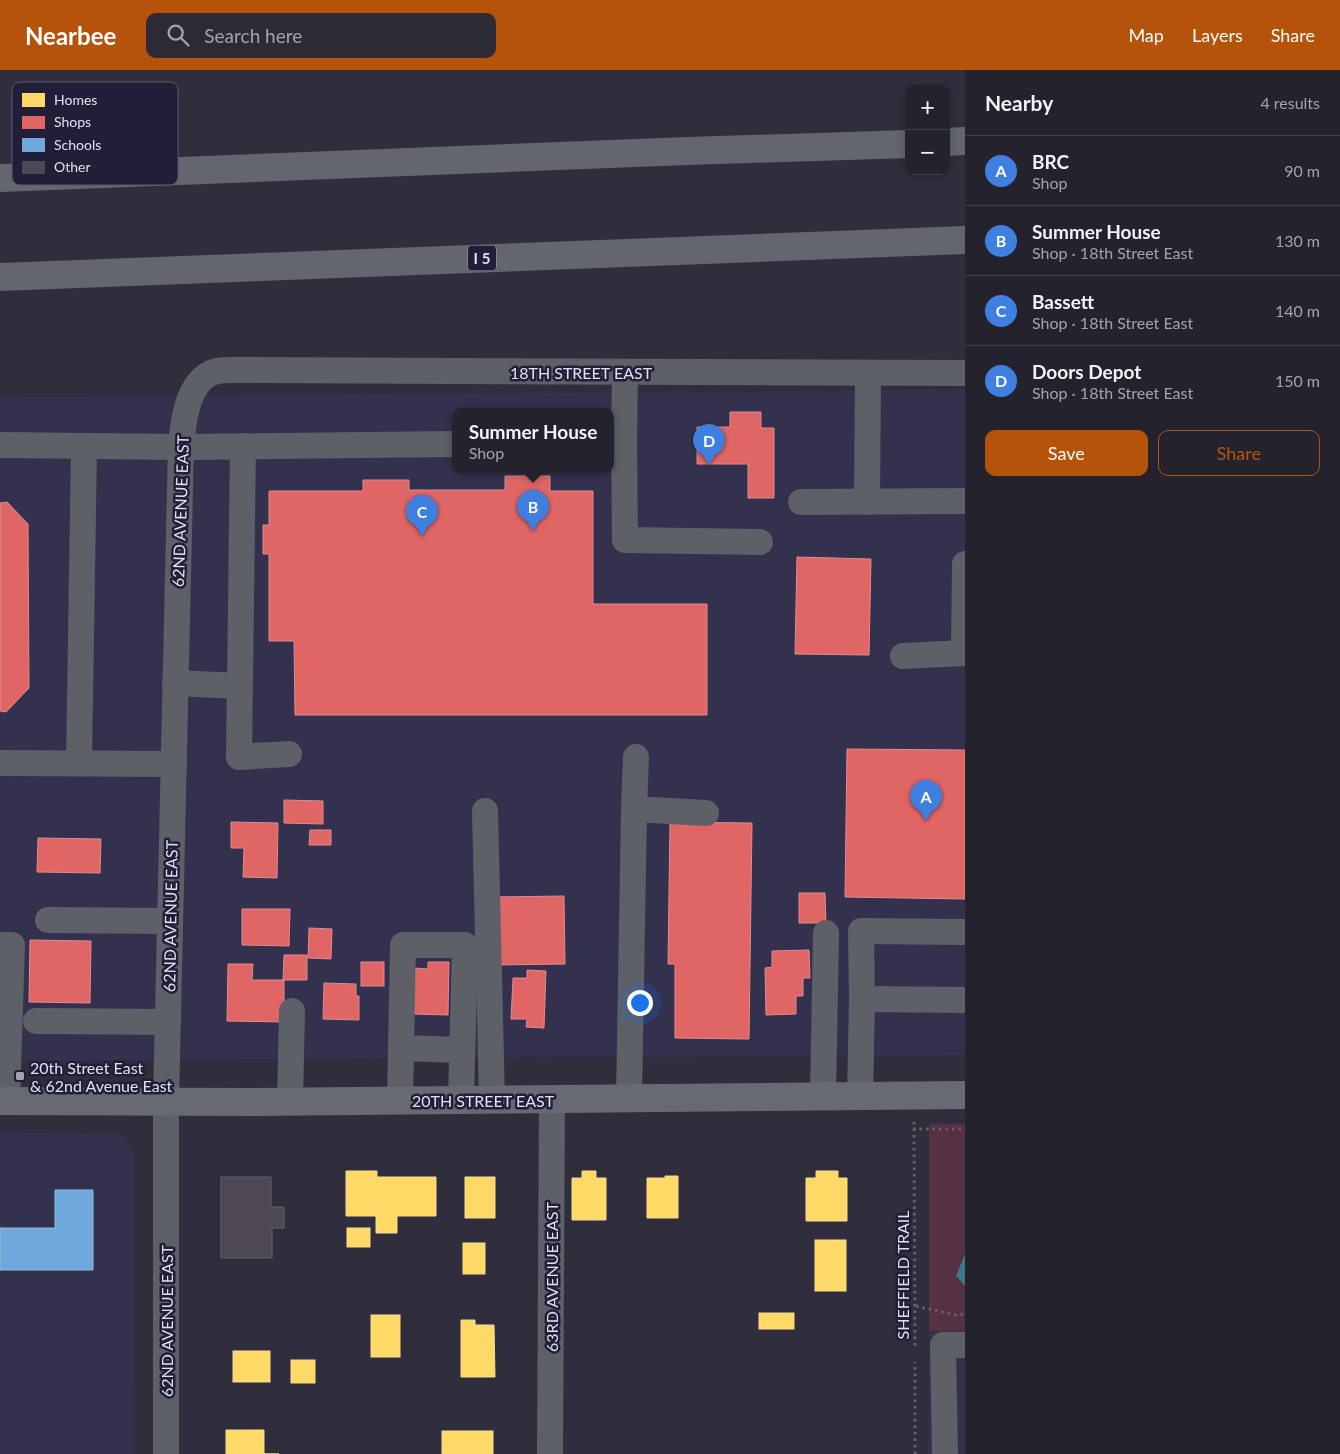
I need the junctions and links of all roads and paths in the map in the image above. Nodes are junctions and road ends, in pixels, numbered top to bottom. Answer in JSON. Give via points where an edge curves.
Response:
{"nodes":[{"id":1,"x":950,"y":142,"type":"edge"},
{"id":2,"x":965,"y":142,"type":"edge"},
{"id":3,"x":905,"y":144,"type":"edge"},
{"id":4,"x":178,"y":171,"type":"edge"},
{"id":5,"x":965,"y":240,"type":"edge"},
{"id":6,"x":0,"y":277,"type":"edge"},
{"id":7,"x":625,"y":372,"type":"junction"},
{"id":8,"x":868,"y":373,"type":"junction"},
{"id":9,"x":965,"y":373,"type":"edge"},
{"id":10,"x":200,"y":381,"type":"joint"},
{"id":11,"x":617,"y":443,"type":"edge"},
{"id":12,"x":452,"y":444,"type":"edge"},
{"id":13,"x":0,"y":445,"type":"edge"},
{"id":14,"x":84,"y":446,"type":"junction"},
{"id":15,"x":243,"y":446,"type":"junction"},
{"id":16,"x":181,"y":447,"type":"junction"},
{"id":17,"x":965,"y":501,"type":"edge"},
{"id":18,"x":801,"y":502,"type":"dead end"},
{"id":19,"x":867,"y":502,"type":"junction"},
{"id":20,"x":760,"y":542,"type":"dead end"},
{"id":21,"x":965,"y":564,"type":"edge"},
{"id":22,"x":964,"y":653,"type":"edge"},
{"id":23,"x":903,"y":656,"type":"dead end"},
{"id":24,"x":175,"y":683,"type":"junction"},
{"id":25,"x":239,"y":686,"type":"junction"},
{"id":26,"x":289,"y":754,"type":"dead end"},
{"id":27,"x":636,"y":757,"type":"dead end"},
{"id":28,"x":0,"y":763,"type":"edge"},
{"id":29,"x":79,"y":763,"type":"junction"},
{"id":30,"x":174,"y":764,"type":"junction"},
{"id":31,"x":634,"y":809,"type":"junction"},
{"id":32,"x":485,"y":811,"type":"dead end"},
{"id":33,"x":706,"y":813,"type":"dead end"},
{"id":34,"x":48,"y":920,"type":"dead end"},
{"id":35,"x":170,"y":921,"type":"junction"},
{"id":36,"x":965,"y":932,"type":"edge"},
{"id":37,"x":826,"y":933,"type":"dead end"},
{"id":38,"x":0,"y":945,"type":"edge"},
{"id":39,"x":862,"y":1000,"type":"junction"},
{"id":40,"x":965,"y":1000,"type":"edge"},
{"id":41,"x":292,"y":1011,"type":"dead end"},
{"id":42,"x":36,"y":1021,"type":"dead end"},
{"id":43,"x":168,"y":1022,"type":"junction"},
{"id":44,"x":401,"y":1048,"type":"junction"},
{"id":45,"x":462,"y":1050,"type":"junction"},
{"id":46,"x":965,"y":1095,"type":"edge"},
{"id":47,"x":916,"y":1096,"type":"junction"},
{"id":48,"x":823,"y":1097,"type":"junction"},
{"id":49,"x":860,"y":1097,"type":"junction"},
{"id":50,"x":629,"y":1098,"type":"junction"},
{"id":51,"x":552,"y":1099,"type":"junction"},
{"id":52,"x":400,"y":1100,"type":"junction"},
{"id":53,"x":461,"y":1100,"type":"junction"},
{"id":54,"x":492,"y":1100,"type":"junction"},
{"id":55,"x":4,"y":1101,"type":"edge"},
{"id":56,"x":290,"y":1101,"type":"junction"},
{"id":57,"x":166,"y":1102,"type":"junction"},
{"id":58,"x":913,"y":1129,"type":"junction"},
{"id":59,"x":965,"y":1129,"type":"edge"},
{"id":60,"x":916,"y":1306,"type":"junction"},
{"id":61,"x":965,"y":1314,"type":"edge"},
{"id":62,"x":965,"y":1346,"type":"edge"},
{"id":63,"x":166,"y":1454,"type":"edge"},
{"id":64,"x":550,"y":1454,"type":"edge"},
{"id":65,"x":915,"y":1454,"type":"edge"},
{"id":66,"x":945,"y":1454,"type":"edge"}],
"edges":[{"from":1,"to":2,"type":"highway"},
{"from":3,"to":4,"type":"highway"},
{"from":5,"to":6,"type":"highway","number":"I 5"},
{"from":7,"to":8,"type":"street","name":"18TH STREET EAST"},
{"from":7,"to":10,"type":"street","name":"18TH STREET EAST","via":[[230,370],[211,373]]},
{"from":7,"to":11,"type":"street"},
{"from":8,"to":9,"type":"street","name":"18TH STREET EAST"},
{"from":8,"to":19,"type":"street"},
{"from":10,"to":16,"type":"street","name":"62ND AVENUE EAST","via":[[187,409]]},
{"from":11,"to":20,"type":"street","via":[[625,540]]},
{"from":12,"to":15,"type":"street"},
{"from":13,"to":14,"type":"street"},
{"from":14,"to":16,"type":"street"},
{"from":14,"to":29,"type":"street"},
{"from":15,"to":16,"type":"street"},
{"from":15,"to":25,"type":"street"},
{"from":16,"to":24,"type":"street","name":"62ND AVENUE EAST"},
{"from":17,"to":19,"type":"street"},
{"from":18,"to":19,"type":"street"},
{"from":21,"to":22,"type":"street"},
{"from":22,"to":23,"type":"street"},
{"from":24,"to":25,"type":"street"},
{"from":24,"to":30,"type":"street","name":"62ND AVENUE EAST"},
{"from":25,"to":26,"type":"street","via":[[239,757]]},
{"from":27,"to":31,"type":"street"},
{"from":28,"to":29,"type":"street"},
{"from":29,"to":30,"type":"street"},
{"from":30,"to":35,"type":"street","name":"62ND AVENUE EAST"},
{"from":31,"to":33,"type":"street"},
{"from":31,"to":50,"type":"street"},
{"from":32,"to":54,"type":"street"},
{"from":34,"to":35,"type":"street"},
{"from":35,"to":43,"type":"street","name":"62ND AVENUE EAST"},
{"from":36,"to":39,"type":"street","via":[[861,931]]},
{"from":37,"to":48,"type":"street"},
{"from":38,"to":55,"type":"street","via":[[12,945]]},
{"from":39,"to":40,"type":"street"},
{"from":39,"to":49,"type":"street"},
{"from":41,"to":56,"type":"street"},
{"from":42,"to":43,"type":"street"},
{"from":43,"to":57,"type":"street","name":"62ND AVENUE EAST"},
{"from":44,"to":45,"type":"street"},
{"from":44,"to":45,"type":"street","via":[[403,945],[464,945]]},
{"from":44,"to":52,"type":"street"},
{"from":45,"to":53,"type":"street"},
{"from":46,"to":47,"type":"main road","name":"20TH STREET EAST"},
{"from":47,"to":49,"type":"main road","name":"20TH STREET EAST"},
{"from":47,"to":58,"type":"path","name":"SHEFFIELD TRAIL"},
{"from":48,"to":49,"type":"main road","name":"20TH STREET EAST"},
{"from":48,"to":50,"type":"main road","name":"20TH STREET EAST"},
{"from":50,"to":51,"type":"main road","name":"20TH STREET EAST"},
{"from":51,"to":54,"type":"main road","name":"20TH STREET EAST"},
{"from":51,"to":64,"type":"street","name":"63RD AVENUE EAST"},
{"from":52,"to":53,"type":"main road","name":"20TH STREET EAST"},
{"from":52,"to":56,"type":"main road","name":"20TH STREET EAST"},
{"from":53,"to":54,"type":"main road","name":"20TH STREET EAST"},
{"from":55,"to":57,"type":"main road","name":"20TH STREET EAST"},
{"from":56,"to":57,"type":"main road","name":"20TH STREET EAST"},
{"from":57,"to":63,"type":"street","name":"62ND AVENUE EAST"},
{"from":58,"to":59,"type":"path"},
{"from":58,"to":60,"type":"path","name":"SHEFFIELD TRAIL"},
{"from":60,"to":61,"type":"path"},
{"from":60,"to":65,"type":"path","name":"SHEFFIELD TRAIL"},
{"from":62,"to":66,"type":"street","via":[[944,1345]]}]}
